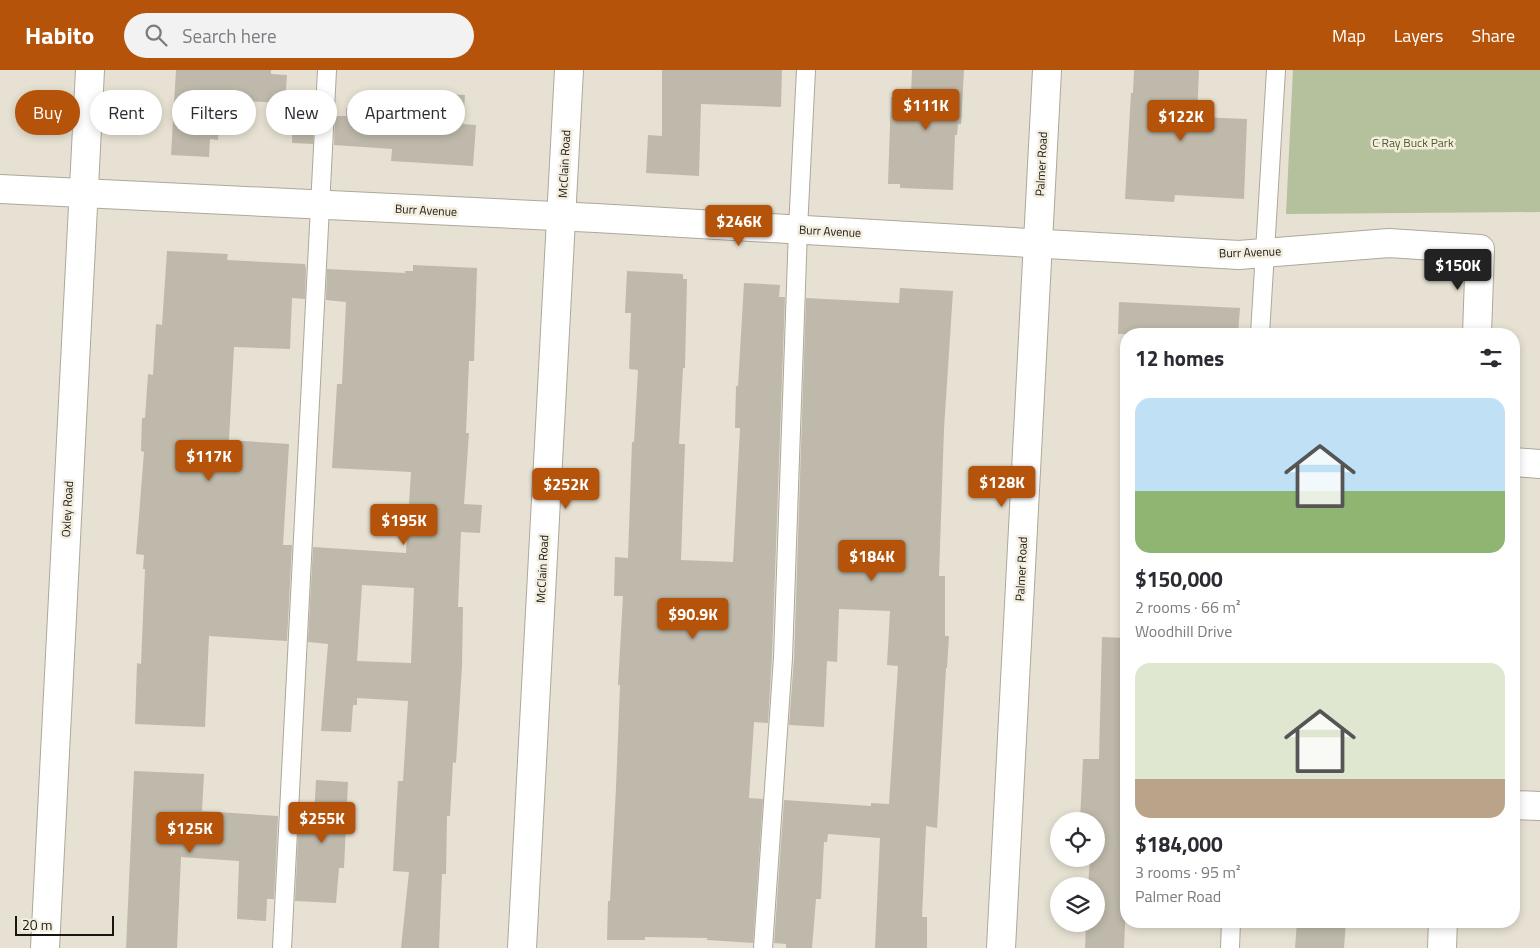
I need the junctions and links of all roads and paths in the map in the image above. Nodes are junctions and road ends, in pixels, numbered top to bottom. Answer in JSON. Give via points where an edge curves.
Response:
{"nodes":[{"id":1,"x":90,"y":70,"type":"edge"},
{"id":2,"x":327,"y":70,"type":"edge"},
{"id":3,"x":569,"y":70,"type":"edge"},
{"id":4,"x":806,"y":70,"type":"edge"},
{"id":5,"x":1047,"y":70,"type":"edge"},
{"id":6,"x":1276,"y":70,"type":"edge"},
{"id":7,"x":0,"y":189,"type":"edge"},
{"id":8,"x":84,"y":194,"type":"junction"},
{"id":9,"x":319,"y":205,"type":"junction"},
{"id":10,"x":561,"y":216,"type":"junction"},
{"id":11,"x":798,"y":229,"type":"junction"},
{"id":12,"x":1037,"y":242,"type":"junction"},
{"id":13,"x":1265,"y":253,"type":"junction"},
{"id":14,"x":1260,"y":328,"type":"edge"},
{"id":15,"x":1478,"y":328,"type":"edge"},
{"id":16,"x":1520,"y":462,"type":"edge"},
{"id":17,"x":1540,"y":464,"type":"edge"},
{"id":18,"x":1520,"y":805,"type":"edge"},
{"id":19,"x":1540,"y":806,"type":"edge"},
{"id":20,"x":1231,"y":928,"type":"edge"},
{"id":21,"x":1443,"y":928,"type":"edge"},
{"id":22,"x":44,"y":948,"type":"edge"},
{"id":23,"x":282,"y":948,"type":"edge"},
{"id":24,"x":522,"y":948,"type":"edge"},
{"id":25,"x":763,"y":948,"type":"edge"},
{"id":26,"x":1002,"y":948,"type":"edge"},
{"id":27,"x":1230,"y":948,"type":"edge"},
{"id":28,"x":1442,"y":948,"type":"edge"}],
"edges":[{"from":1,"to":8,"type":"street","name":"Oxley Road"},
{"from":2,"to":9,"type":"lane"},
{"from":3,"to":10,"type":"street","name":"McClain Road"},
{"from":4,"to":11,"type":"lane"},
{"from":5,"to":12,"type":"street","name":"Palmer Road"},
{"from":6,"to":13,"type":"lane"},
{"from":7,"to":8,"type":"street","name":"Burr Avenue"},
{"from":8,"to":9,"type":"street","name":"Burr Avenue"},
{"from":8,"to":22,"type":"street","name":"Oxley Road"},
{"from":9,"to":10,"type":"street","name":"Burr Avenue"},
{"from":9,"to":23,"type":"lane"},
{"from":10,"to":11,"type":"street","name":"Burr Avenue"},
{"from":10,"to":24,"type":"street","name":"McClain Road"},
{"from":11,"to":12,"type":"street","name":"Burr Avenue"},
{"from":11,"to":25,"type":"lane","via":[[783,658]]},
{"from":12,"to":13,"type":"street","name":"Burr Avenue","via":[[1239,255]]},
{"from":12,"to":26,"type":"street","name":"Palmer Road"},
{"from":13,"to":14,"type":"lane"},
{"from":13,"to":15,"type":"street","name":"Burr Avenue","via":[[1388,243],[1480,249]]},
{"from":16,"to":17,"type":"street"},
{"from":18,"to":19,"type":"street"},
{"from":20,"to":27,"type":"lane"},
{"from":21,"to":28,"type":"street"}]}
